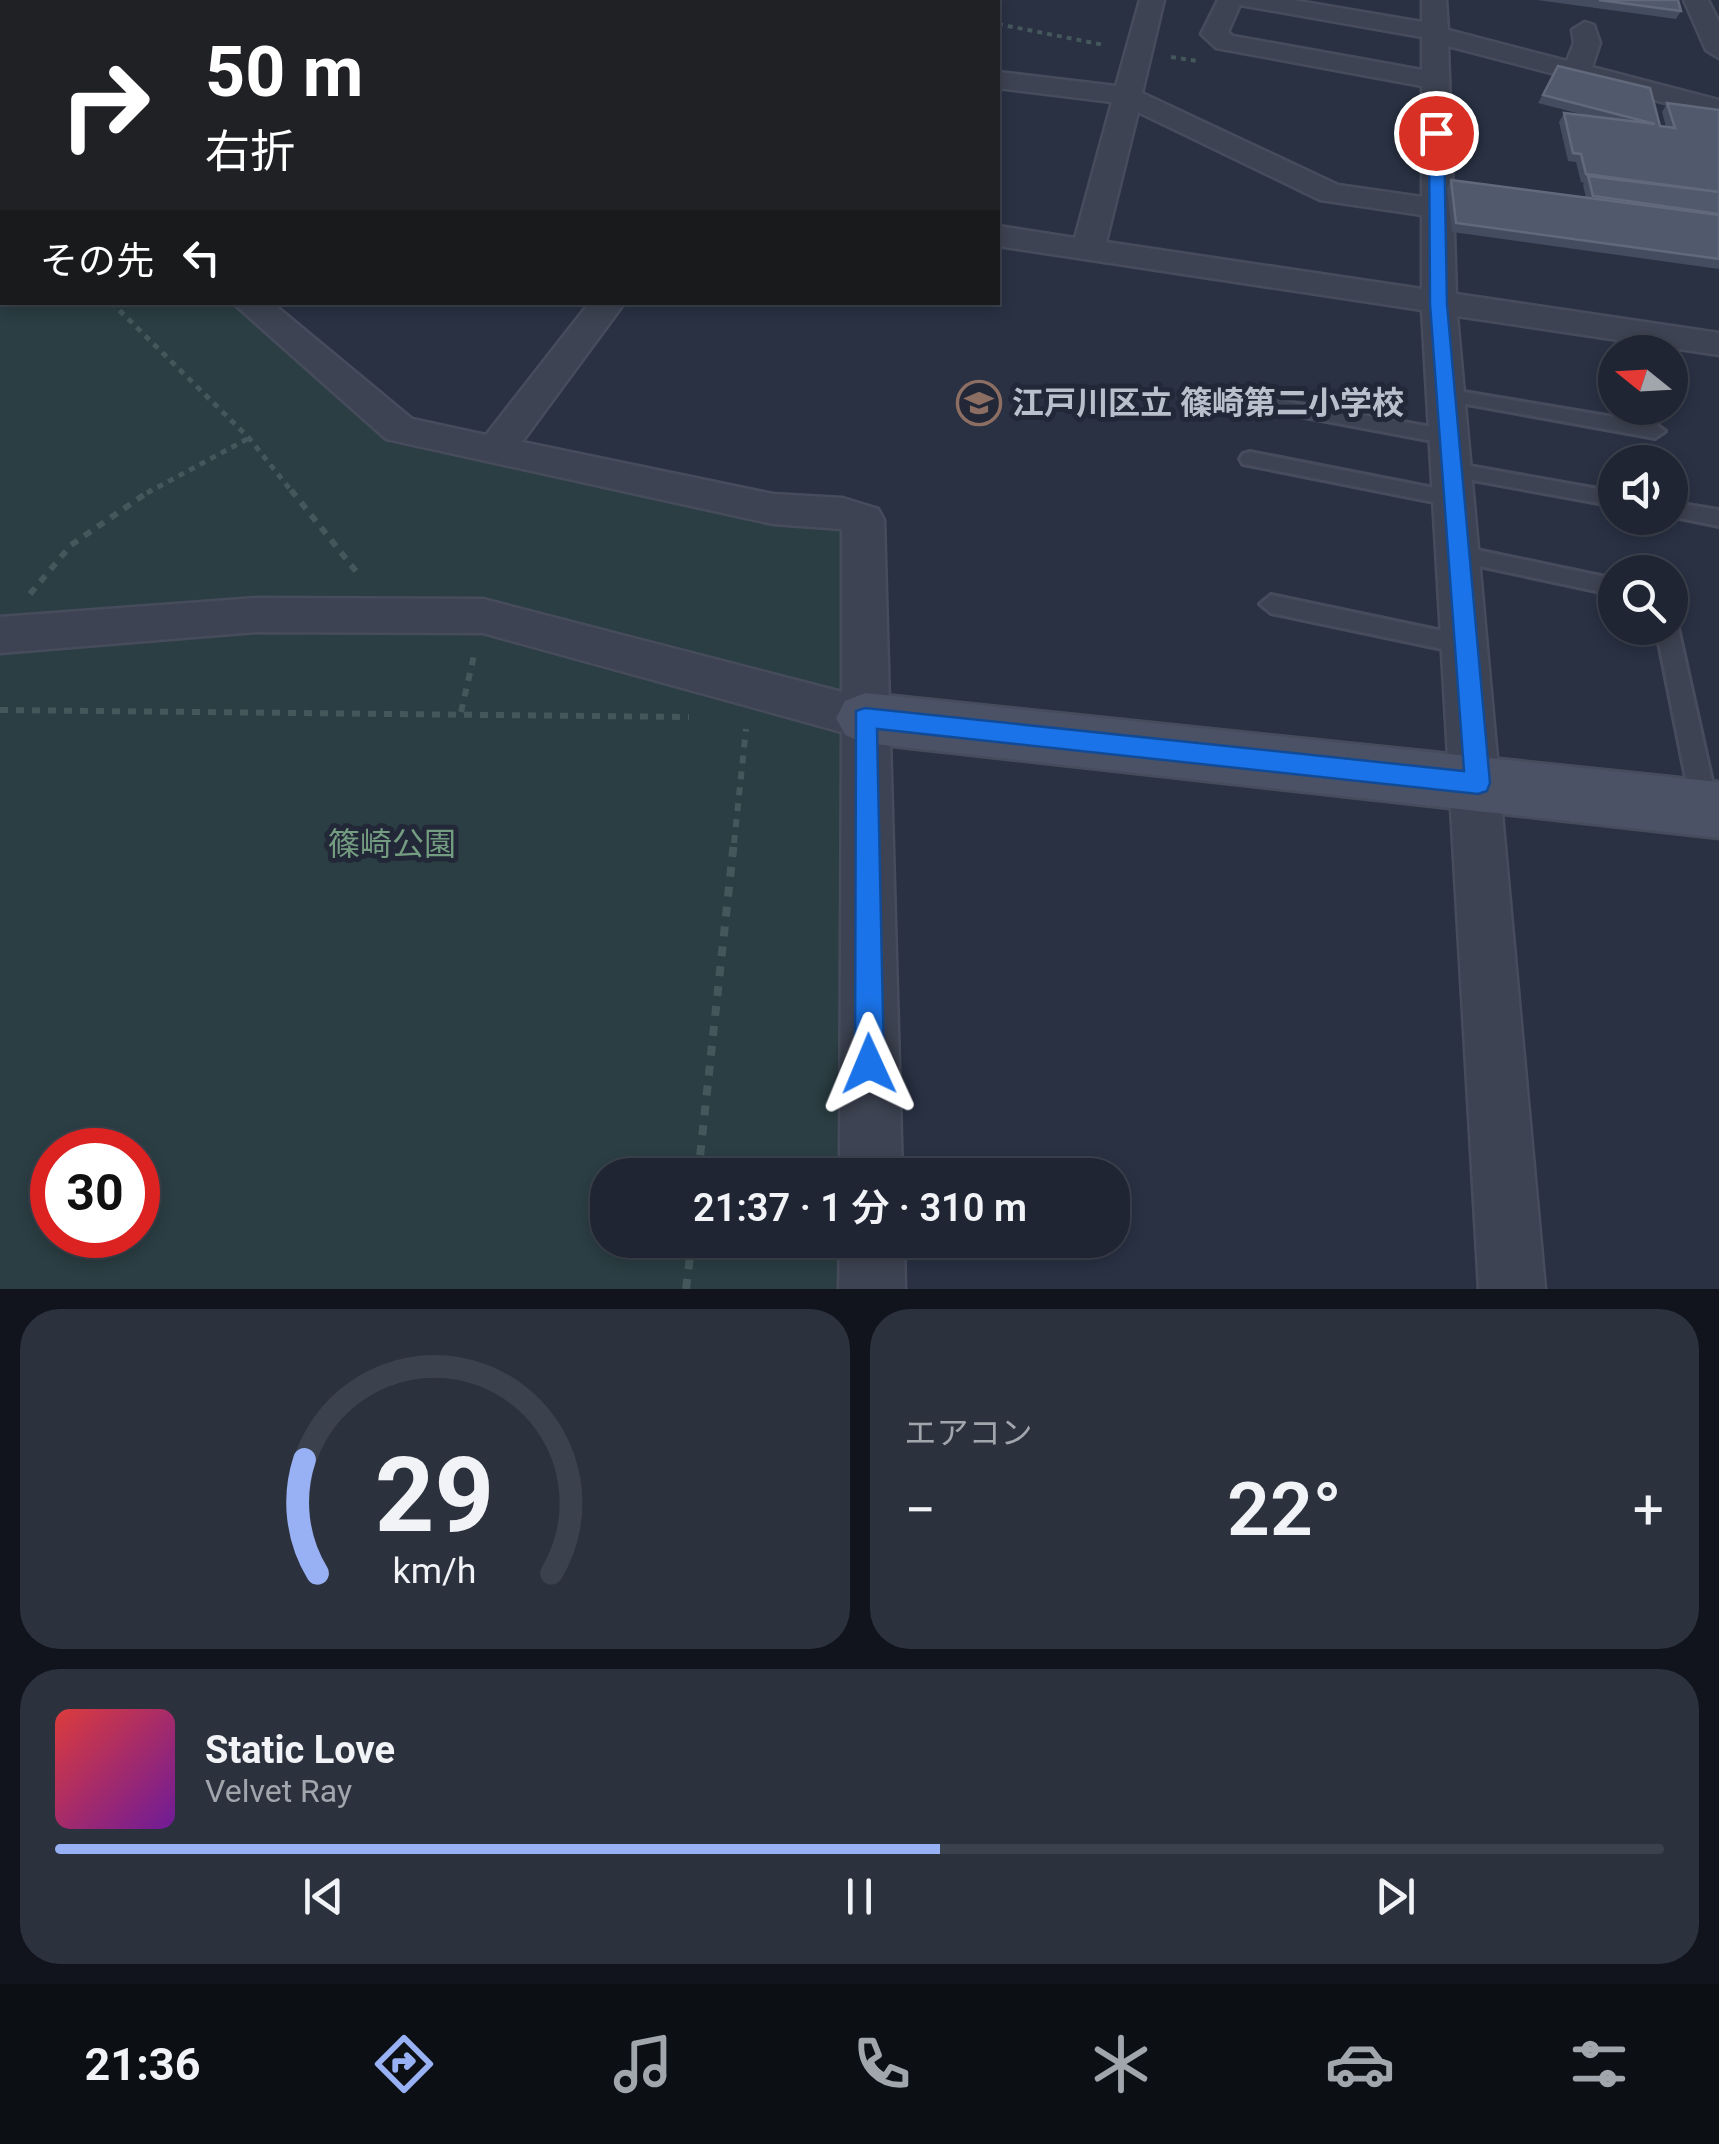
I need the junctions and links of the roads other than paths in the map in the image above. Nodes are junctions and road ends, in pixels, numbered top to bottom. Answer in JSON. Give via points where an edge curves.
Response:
{"nodes":[{"id":1,"x":1152,"y":0,"type":"edge"},
{"id":2,"x":1230,"y":0,"type":"edge"},
{"id":3,"x":1248,"y":0,"type":"edge"},
{"id":4,"x":1696,"y":0,"type":"edge"},
{"id":5,"x":1284,"y":6,"type":"junction"},
{"id":6,"x":1435,"y":22,"type":"edge"},
{"id":7,"x":1585,"y":30,"type":"dead end"},
{"id":8,"x":1267,"y":50,"type":"junction"},
{"id":9,"x":1719,"y":50,"type":"edge"},
{"id":10,"x":1576,"y":74,"type":"junction"},
{"id":11,"x":1000,"y":80,"type":"edge"},
{"id":12,"x":1436,"y":82,"type":"junction"},
{"id":13,"x":1127,"y":96,"type":"junction"},
{"id":14,"x":1719,"y":109,"type":"edge"},
{"id":15,"x":1436,"y":208,"type":"junction"},
{"id":16,"x":1000,"y":236,"type":"edge"},
{"id":17,"x":1088,"y":250,"type":"junction"},
{"id":18,"x":1439,"y":304,"type":"junction"},
{"id":19,"x":253,"y":305,"type":"edge"},
{"id":20,"x":606,"y":305,"type":"edge"},
{"id":21,"x":1719,"y":344,"type":"edge"},
{"id":22,"x":1259,"y":403,"type":"dead end"},
{"id":23,"x":1656,"y":431,"type":"dead end"},
{"id":24,"x":1450,"y":450,"type":"junction"},
{"id":25,"x":494,"y":452,"type":"junction"},
{"id":26,"x":1250,"y":459,"type":"dead end"},
{"id":27,"x":1598,"y":494,"type":"edge"},
{"id":28,"x":1688,"y":512,"type":"edge"},
{"id":29,"x":1719,"y":518,"type":"edge"},
{"id":30,"x":1458,"y":554,"type":"junction"},
{"id":31,"x":1598,"y":584,"type":"edge"},
{"id":32,"x":1271,"y":604,"type":"dead end"},
{"id":33,"x":4,"y":634,"type":"edge"},
{"id":34,"x":1466,"y":645,"type":"junction"},
{"id":35,"x":1671,"y":645,"type":"edge"},
{"id":36,"x":865,"y":718,"type":"junction"},
{"id":37,"x":1478,"y":783,"type":"junction"},
{"id":38,"x":1712,"y":809,"type":"edge"},
{"id":39,"x":871,"y":1158,"type":"edge"},
{"id":40,"x":872,"y":1258,"type":"edge"},
{"id":41,"x":872,"y":1289,"type":"edge"},
{"id":42,"x":1512,"y":1289,"type":"edge"}],
"edges":[{"from":1,"to":13,"type":"street"},
{"from":2,"to":8,"type":"street","via":[[1214,34]]},
{"from":3,"to":5,"type":"street"},
{"from":4,"to":9,"type":"street"},
{"from":5,"to":6,"type":"street"},
{"from":5,"to":8,"type":"street"},
{"from":6,"to":10,"type":"street"},
{"from":6,"to":12,"type":"street"},
{"from":7,"to":10,"type":"street"},
{"from":8,"to":12,"type":"street"},
{"from":10,"to":14,"type":"street"},
{"from":11,"to":13,"type":"street"},
{"from":12,"to":15,"type":"street"},
{"from":13,"to":15,"type":"street","via":[[1331,193]]},
{"from":13,"to":17,"type":"street"},
{"from":15,"to":18,"type":"street"},
{"from":16,"to":17,"type":"street"},
{"from":17,"to":18,"type":"street"},
{"from":18,"to":21,"type":"street"},
{"from":18,"to":24,"type":"street"},
{"from":19,"to":25,"type":"street","via":[[400,430]]},
{"from":20,"to":25,"type":"street"},
{"from":22,"to":24,"type":"lane"},
{"from":23,"to":24,"type":"lane"},
{"from":24,"to":26,"type":"lane"},
{"from":24,"to":27,"type":"lane"},
{"from":24,"to":30,"type":"street"},
{"from":25,"to":36,"type":"street","via":[[773,509],[863,520]]},
{"from":28,"to":29,"type":"lane"},
{"from":30,"to":31,"type":"lane"},
{"from":30,"to":34,"type":"street"},
{"from":32,"to":34,"type":"lane"},
{"from":33,"to":36,"type":"street","via":[[257,614],[482,616]]},
{"from":34,"to":37,"type":"street"},
{"from":35,"to":38,"type":"lane"},
{"from":36,"to":37,"type":"street"},
{"from":36,"to":39,"type":"street"},
{"from":37,"to":38,"type":"street"},
{"from":37,"to":42,"type":"street"},
{"from":40,"to":41,"type":"street"}]}
